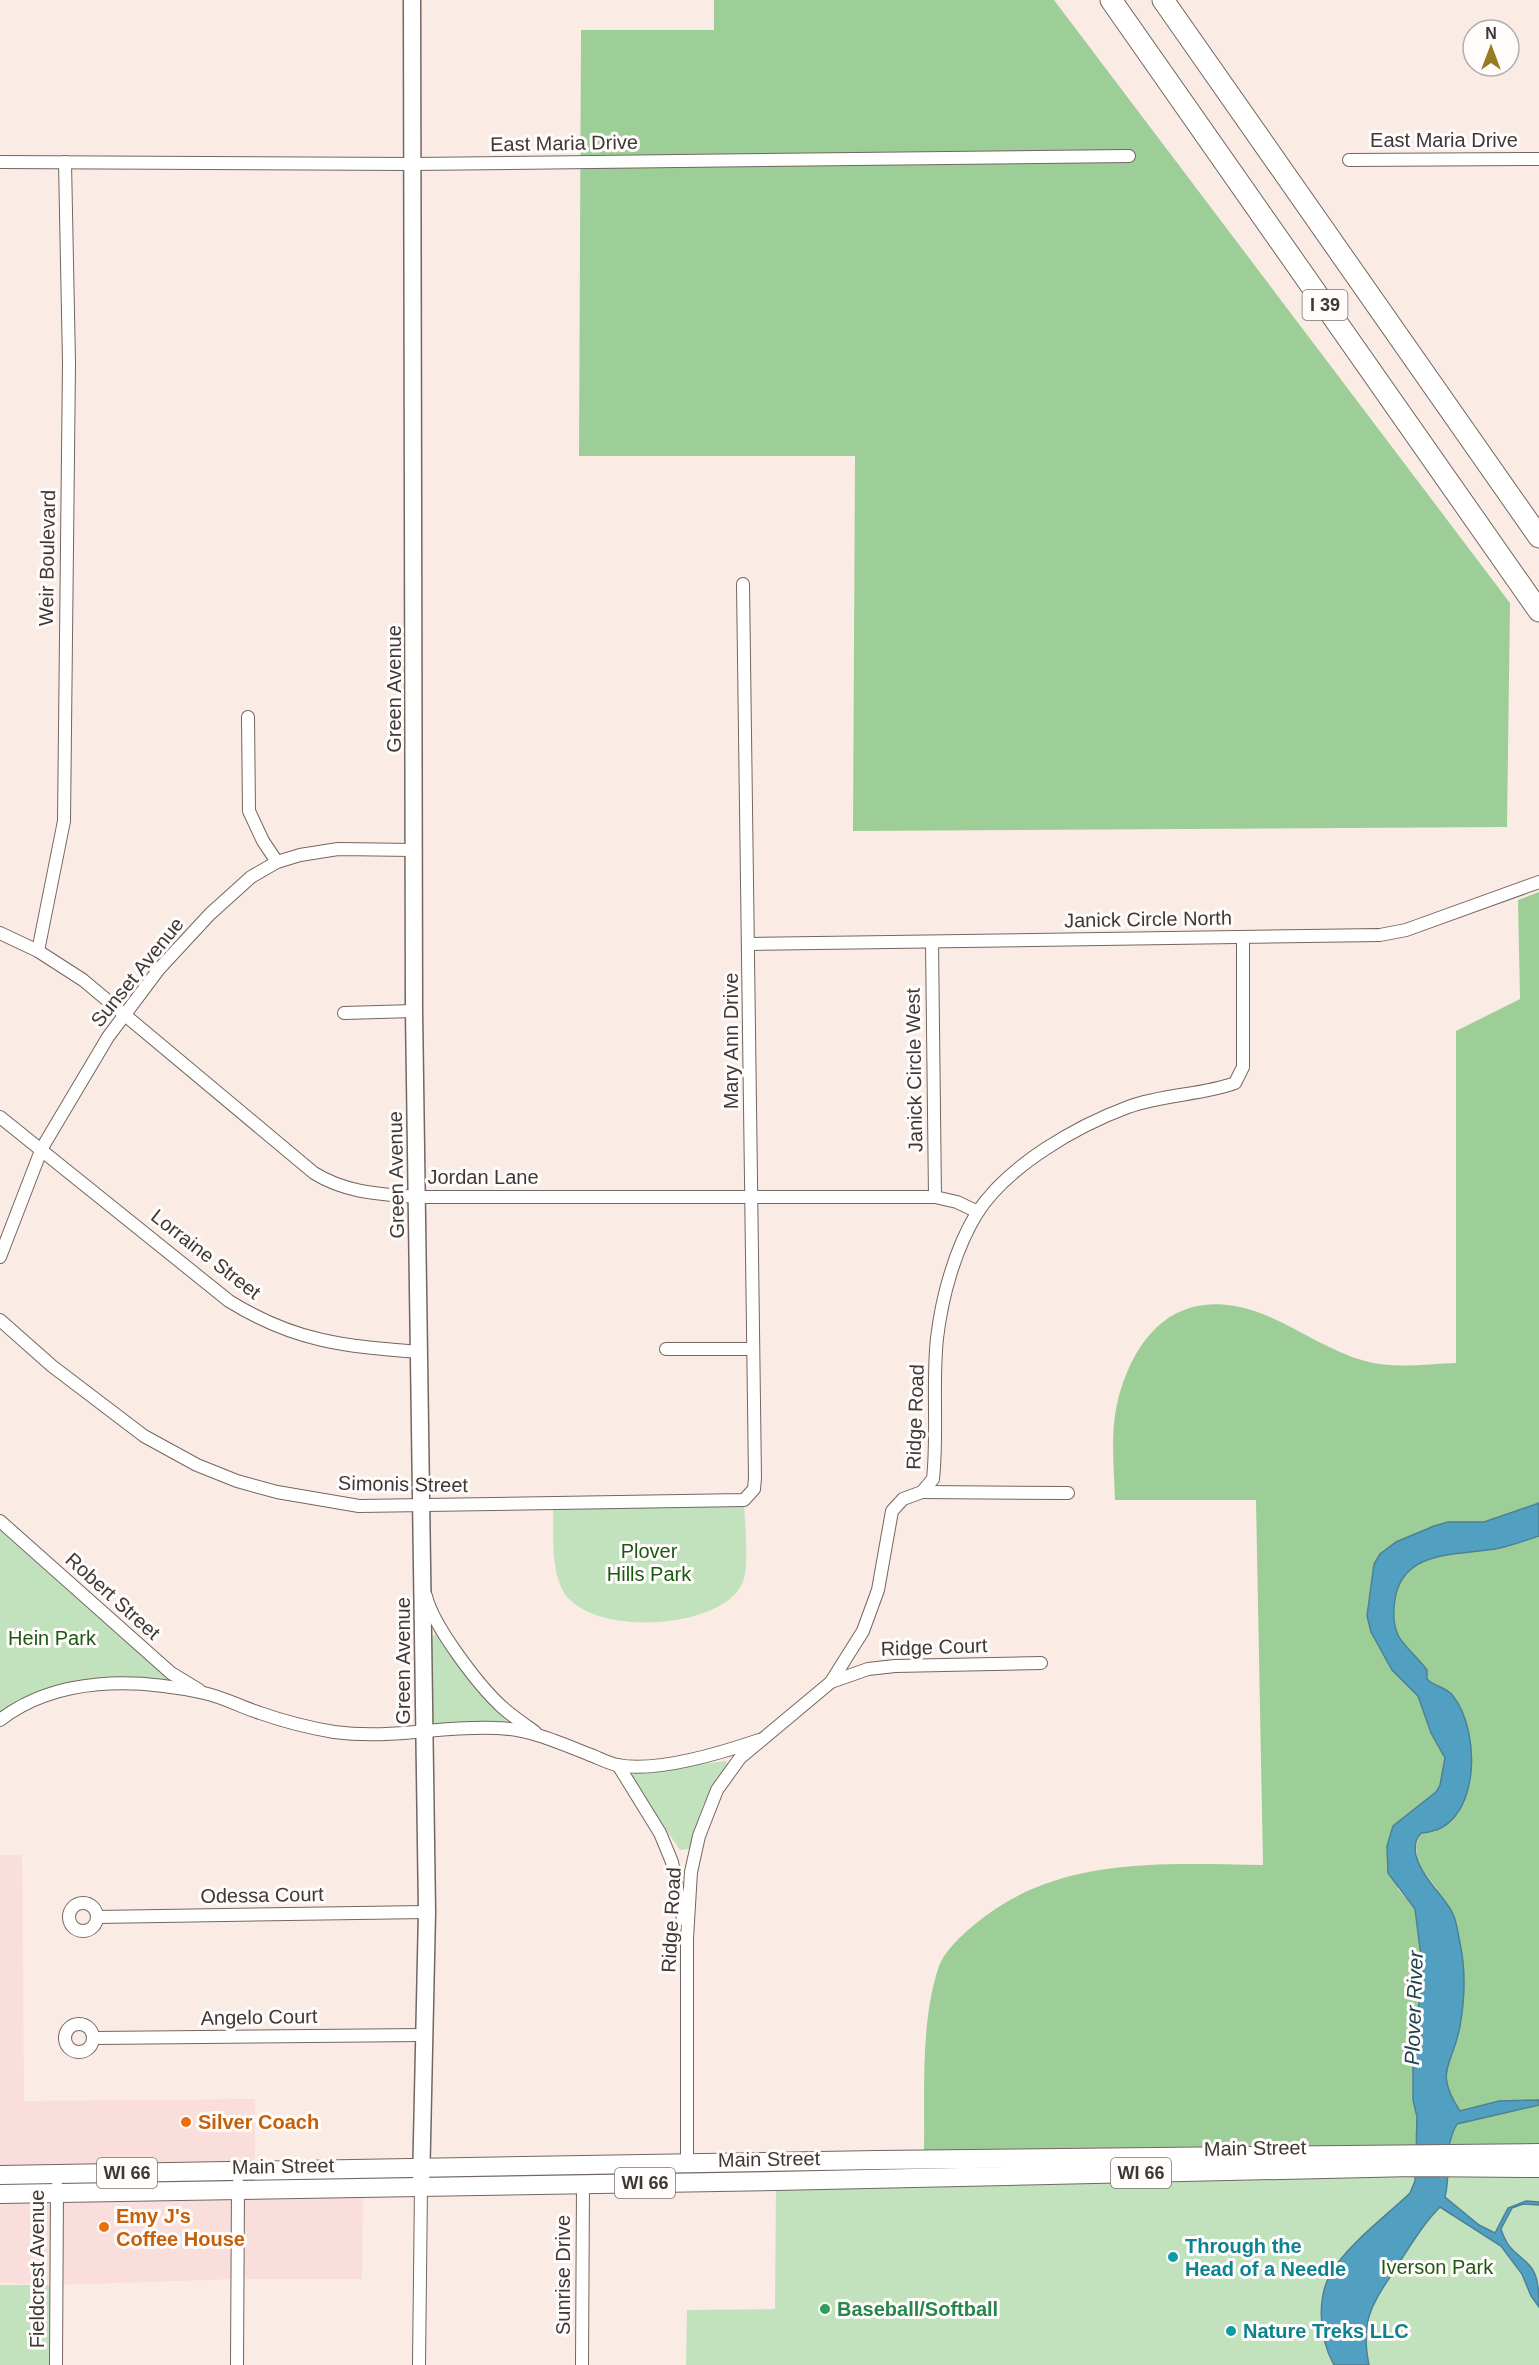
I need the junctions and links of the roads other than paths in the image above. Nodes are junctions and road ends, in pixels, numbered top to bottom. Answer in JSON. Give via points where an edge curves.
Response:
{"nodes":[{"id":1,"x":412,"y":0,"type":"edge"},
{"id":2,"x":1111,"y":0,"type":"edge"},
{"id":3,"x":1163,"y":0,"type":"edge"},
{"id":4,"x":1129,"y":156,"type":"dead end"},
{"id":5,"x":1539,"y":159,"type":"edge"},
{"id":6,"x":1349,"y":160,"type":"dead end"},
{"id":7,"x":0,"y":162,"type":"edge"},
{"id":8,"x":65,"y":162,"type":"junction"},
{"id":9,"x":412,"y":164,"type":"junction"},
{"id":10,"x":1539,"y":537,"type":"edge"},
{"id":11,"x":742,"y":584,"type":"dead end"},
{"id":12,"x":1539,"y":611,"type":"edge"},
{"id":13,"x":248,"y":717,"type":"dead end"},
{"id":14,"x":414,"y":850,"type":"junction"},
{"id":15,"x":277,"y":862,"type":"junction"},
{"id":16,"x":1539,"y":882,"type":"edge"},
{"id":17,"x":0,"y":933,"type":"edge"},
{"id":18,"x":1243,"y":937,"type":"junction"},
{"id":19,"x":932,"y":942,"type":"junction"},
{"id":20,"x":749,"y":944,"type":"junction"},
{"id":21,"x":38,"y":951,"type":"junction"},
{"id":22,"x":414,"y":1011,"type":"junction"},
{"id":23,"x":344,"y":1013,"type":"dead end"},
{"id":24,"x":123,"y":1014,"type":"junction"},
{"id":25,"x":0,"y":1117,"type":"edge"},
{"id":26,"x":42,"y":1148,"type":"junction"},
{"id":27,"x":751,"y":1196,"type":"junction"},
{"id":28,"x":417,"y":1197,"type":"junction"},
{"id":29,"x":935,"y":1197,"type":"junction"},
{"id":30,"x":978,"y":1212,"type":"junction"},
{"id":31,"x":0,"y":1257,"type":"edge"},
{"id":32,"x":0,"y":1320,"type":"edge"},
{"id":33,"x":666,"y":1349,"type":"dead end"},
{"id":34,"x":752,"y":1349,"type":"junction"},
{"id":35,"x":419,"y":1352,"type":"junction"},
{"id":36,"x":922,"y":1492,"type":"junction"},
{"id":37,"x":1068,"y":1493,"type":"dead end"},
{"id":38,"x":750,"y":1496,"type":"joint"},
{"id":39,"x":423,"y":1504,"type":"junction"},
{"id":40,"x":0,"y":1521,"type":"edge"},
{"id":41,"x":424,"y":1586,"type":"junction"},
{"id":42,"x":1041,"y":1663,"type":"dead end"},
{"id":43,"x":831,"y":1682,"type":"junction"},
{"id":44,"x":205,"y":1694,"type":"junction"},
{"id":45,"x":0,"y":1720,"type":"edge"},
{"id":46,"x":424,"y":1733,"type":"junction"},
{"id":47,"x":539,"y":1735,"type":"junction"},
{"id":48,"x":765,"y":1738,"type":"junction"},
{"id":49,"x":618,"y":1765,"type":"junction"},
{"id":50,"x":427,"y":1912,"type":"junction"},
{"id":51,"x":97,"y":1917,"type":"dead end"},
{"id":52,"x":687,"y":1938,"type":"junction"},
{"id":53,"x":424,"y":2035,"type":"junction"},
{"id":54,"x":94,"y":2038,"type":"dead end"},
{"id":55,"x":1539,"y":2153,"type":"edge"},
{"id":56,"x":1413,"y":2160,"type":"junction"},
{"id":57,"x":1450,"y":2160,"type":"junction"},
{"id":58,"x":687,"y":2163,"type":"junction"},
{"id":59,"x":1539,"y":2168,"type":"edge"},
{"id":60,"x":56,"y":2174,"type":"junction"},
{"id":61,"x":0,"y":2175,"type":"edge"},
{"id":62,"x":420,"y":2177,"type":"junction"},
{"id":63,"x":238,"y":2180,"type":"junction"},
{"id":64,"x":583,"y":2184,"type":"junction"},
{"id":65,"x":57,"y":2192,"type":"junction"},
{"id":66,"x":0,"y":2193,"type":"edge"},
{"id":67,"x":56,"y":2365,"type":"edge"},
{"id":68,"x":237,"y":2365,"type":"edge"},
{"id":69,"x":419,"y":2365,"type":"edge"},
{"id":70,"x":582,"y":2365,"type":"edge"}],
"edges":[{"from":1,"to":9,"type":"street","name":"Green Avenue"},
{"from":2,"to":12,"type":"highway","number":"I 39"},
{"from":3,"to":10,"type":"highway","number":"I 39"},
{"from":4,"to":9,"type":"street","name":"East Maria Drive"},
{"from":5,"to":6,"type":"street","name":"East Maria Drive"},
{"from":7,"to":8,"type":"street","name":"East Maria Drive"},
{"from":8,"to":9,"type":"street","name":"East Maria Drive"},
{"from":8,"to":21,"type":"street","name":"Weir Boulevard","via":[[69,363],[64,821]]},
{"from":9,"to":14,"type":"street","name":"Green Avenue"},
{"from":11,"to":20,"type":"street","name":"Mary Ann Drive"},
{"from":13,"to":15,"type":"street","via":[[249,810]]},
{"from":14,"to":15,"type":"street","name":"Sunset Avenue","via":[[338,849]]},
{"from":14,"to":22,"type":"street","name":"Green Avenue"},
{"from":15,"to":24,"type":"street","name":"Sunset Avenue","via":[[251,877],[210,914]]},
{"from":16,"to":18,"type":"street","name":"Janick Circle North","via":[[1406,930],[1355,936]]},
{"from":17,"to":21,"type":"street","name":"Jordan Lane"},
{"from":18,"to":19,"type":"street","name":"Janick Circle North"},
{"from":18,"to":30,"type":"street","name":"Ridge Road","via":[[1243,1067],[1235,1083],[1163,1096],[1086,1124],[1045,1148],[1004,1183]]},
{"from":19,"to":20,"type":"street","name":"Janick Circle North"},
{"from":19,"to":29,"type":"street","name":"Janick Circle West"},
{"from":20,"to":27,"type":"street","name":"Mary Ann Drive"},
{"from":21,"to":24,"type":"street","name":"Jordan Lane","via":[[83,980]]},
{"from":22,"to":23,"type":"street"},
{"from":22,"to":28,"type":"street","name":"Green Avenue"},
{"from":24,"to":26,"type":"street","name":"Sunset Avenue"},
{"from":24,"to":28,"type":"street","name":"Jordan Lane","via":[[327,1181],[360,1192]]},
{"from":25,"to":26,"type":"street","name":"Lorraine Street"},
{"from":26,"to":31,"type":"street","name":"Sunset Avenue"},
{"from":26,"to":35,"type":"street","name":"Lorraine Street","via":[[250,1314],[321,1342]]},
{"from":27,"to":28,"type":"street","name":"Jordan Lane"},
{"from":27,"to":29,"type":"street","name":"Jordan Lane"},
{"from":27,"to":34,"type":"street","name":"Mary Ann Drive"},
{"from":28,"to":35,"type":"street","name":"Green Avenue"},
{"from":29,"to":30,"type":"street","name":"Jordan Lane"},
{"from":30,"to":36,"type":"street","name":"Ridge Road","via":[[954,1264],[942,1311],[937,1338],[933,1479]]},
{"from":32,"to":39,"type":"street","name":"Simonis Street","via":[[103,1407],[144,1436],[197,1465],[237,1481],[321,1502],[359,1506]]},
{"from":33,"to":34,"type":"street"},
{"from":34,"to":38,"type":"street","name":"Mary Ann Drive","via":[[755,1478]]},
{"from":35,"to":39,"type":"street","name":"Green Avenue"},
{"from":36,"to":37,"type":"street"},
{"from":36,"to":43,"type":"street","name":"Ridge Road","via":[[903,1498],[892,1510],[878,1590],[863,1631]]},
{"from":38,"to":39,"type":"street","name":"Simonis Street","via":[[744,1500]]},
{"from":39,"to":41,"type":"street","name":"Green Avenue"},
{"from":40,"to":44,"type":"street","name":"Robert Street","via":[[171,1673]]},
{"from":41,"to":46,"type":"street","name":"Green Avenue"},
{"from":41,"to":47,"type":"street","via":[[437,1623],[487,1691]]},
{"from":42,"to":43,"type":"street","name":"Ridge Court","via":[[895,1666],[868,1669]]},
{"from":43,"to":48,"type":"street","name":"Ridge Road"},
{"from":44,"to":45,"type":"street","name":"Robert Street","via":[[156,1686],[88,1685],[39,1696]]},
{"from":44,"to":46,"type":"street","name":"Robert Street","via":[[332,1731]]},
{"from":46,"to":47,"type":"street","name":"Robert Street","via":[[498,1728]]},
{"from":46,"to":50,"type":"street","name":"Green Avenue"},
{"from":47,"to":49,"type":"street"},
{"from":48,"to":49,"type":"street","via":[[706,1758]]},
{"from":48,"to":52,"type":"street","name":"Ridge Road","via":[[740,1758],[717,1790],[706,1818],[690,1872]]},
{"from":49,"to":52,"type":"street","via":[[660,1833],[672,1862]]},
{"from":50,"to":51,"type":"street","name":"Odessa Court"},
{"from":50,"to":53,"type":"street","name":"Green Avenue"},
{"from":52,"to":58,"type":"street","name":"Ridge Road"},
{"from":53,"to":54,"type":"street","name":"Angelo Court"},
{"from":53,"to":62,"type":"street","name":"Green Avenue"},
{"from":55,"to":57,"type":"main road","name":"Main Street","number":"WI 66"},
{"from":56,"to":57,"type":"main road","name":"Main Street","number":"WI 66"},
{"from":56,"to":58,"type":"main road","name":"Main Street","number":"WI 66"},
{"from":56,"to":64,"type":"main road","name":"Main Street","number":"WI 66"},
{"from":57,"to":59,"type":"main road","name":"Main Street","number":"WI 66"},
{"from":58,"to":62,"type":"main road","name":"Main Street","number":"WI 66"},
{"from":60,"to":61,"type":"main road","name":"Main Street","number":"WI 66"},
{"from":60,"to":63,"type":"main road","name":"Main Street","number":"WI 66"},
{"from":60,"to":65,"type":"street","name":"Fieldcrest Avenue"},
{"from":62,"to":63,"type":"main road","name":"Main Street","number":"WI 66"},
{"from":62,"to":64,"type":"main road","name":"Main Street","number":"WI 66"},
{"from":62,"to":69,"type":"street"},
{"from":63,"to":65,"type":"main road","name":"Main Street","number":"WI 66"},
{"from":63,"to":68,"type":"street"},
{"from":64,"to":70,"type":"street","name":"Sunrise Drive"},
{"from":65,"to":66,"type":"main road","name":"Main Street","number":"WI 66"},
{"from":65,"to":67,"type":"street","name":"Fieldcrest Avenue"}]}
